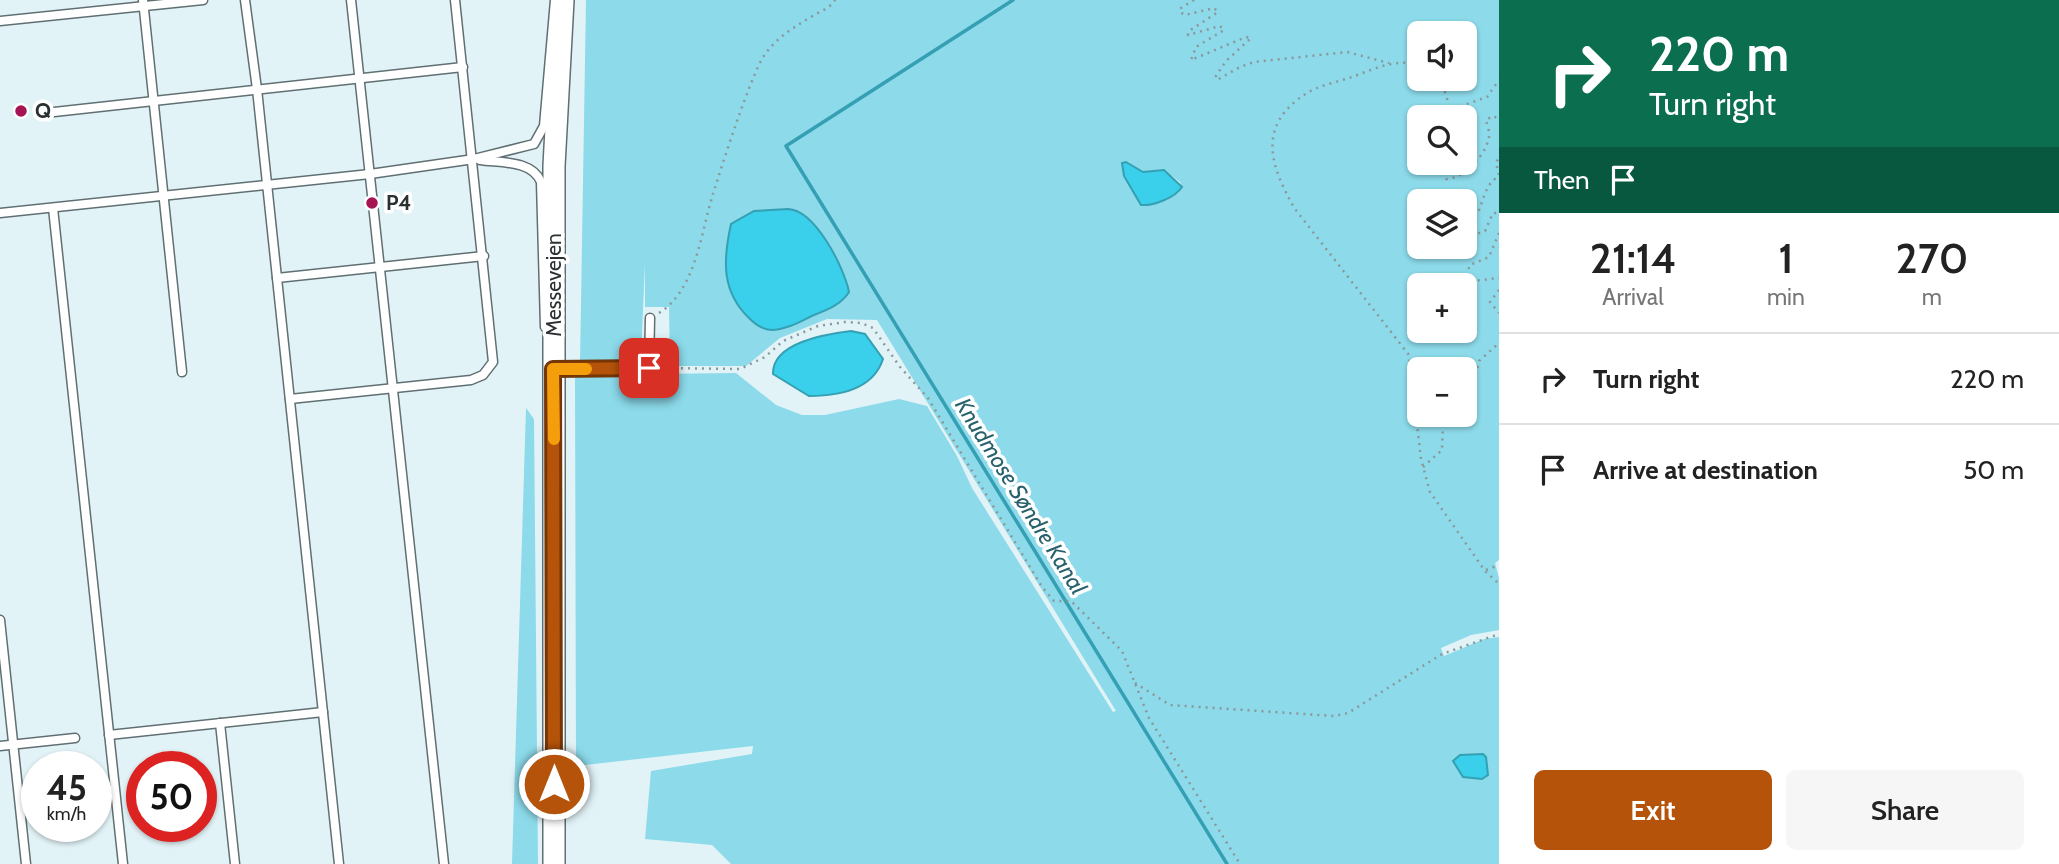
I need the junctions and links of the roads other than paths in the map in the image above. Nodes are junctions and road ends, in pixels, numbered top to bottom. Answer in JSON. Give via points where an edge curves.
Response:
{"nodes":[{"id":1,"x":202,"y":0,"type":"edge"},
{"id":2,"x":245,"y":0,"type":"edge"},
{"id":3,"x":351,"y":0,"type":"edge"},
{"id":4,"x":456,"y":0,"type":"edge"},
{"id":5,"x":555,"y":0,"type":"edge"},
{"id":6,"x":564,"y":0,"type":"edge"},
{"id":7,"x":143,"y":3,"type":"edge"},
{"id":8,"x":0,"y":21,"type":"edge"},
{"id":9,"x":463,"y":67,"type":"junction"},
{"id":10,"x":360,"y":78,"type":"junction"},
{"id":11,"x":257,"y":89,"type":"junction"},
{"id":12,"x":153,"y":101,"type":"junction"},
{"id":13,"x":45,"y":113,"type":"dead end"},
{"id":14,"x":474,"y":159,"type":"junction"},
{"id":15,"x":370,"y":174,"type":"junction"},
{"id":16,"x":267,"y":185,"type":"junction"},
{"id":17,"x":163,"y":196,"type":"junction"},
{"id":18,"x":53,"y":208,"type":"junction"},
{"id":19,"x":0,"y":214,"type":"edge"},
{"id":20,"x":484,"y":256,"type":"junction"},
{"id":21,"x":380,"y":267,"type":"junction"},
{"id":22,"x":277,"y":278,"type":"junction"},
{"id":23,"x":650,"y":318,"type":"road end"},
{"id":24,"x":553,"y":369,"type":"junction"},
{"id":25,"x":182,"y":372,"type":"dead end"},
{"id":26,"x":393,"y":388,"type":"junction"},
{"id":27,"x":290,"y":399,"type":"junction"},
{"id":28,"x":0,"y":620,"type":"edge"},
{"id":29,"x":323,"y":712,"type":"junction"},
{"id":30,"x":220,"y":723,"type":"junction"},
{"id":31,"x":109,"y":735,"type":"junction"},
{"id":32,"x":75,"y":738,"type":"dead end"},
{"id":33,"x":13,"y":744,"type":"junction"},
{"id":34,"x":0,"y":746,"type":"edge"},
{"id":35,"x":26,"y":864,"type":"edge"},
{"id":36,"x":123,"y":864,"type":"edge"},
{"id":37,"x":235,"y":864,"type":"edge"},
{"id":38,"x":339,"y":864,"type":"edge"},
{"id":39,"x":444,"y":864,"type":"edge"},
{"id":40,"x":554,"y":864,"type":"edge"}],
"edges":[{"from":1,"to":7,"type":"lane"},
{"from":2,"to":11,"type":"lane"},
{"from":3,"to":10,"type":"lane"},
{"from":4,"to":9,"type":"lane"},
{"from":5,"to":14,"type":"lane","via":[[544,126],[534,144]]},
{"from":6,"to":24,"type":"main road","name":"Messevejen","via":[[554,166]]},
{"from":7,"to":8,"type":"lane"},
{"from":7,"to":12,"type":"lane"},
{"from":9,"to":10,"type":"lane"},
{"from":9,"to":14,"type":"lane"},
{"from":10,"to":11,"type":"lane"},
{"from":10,"to":15,"type":"lane"},
{"from":11,"to":12,"type":"lane"},
{"from":11,"to":16,"type":"lane"},
{"from":12,"to":13,"type":"lane"},
{"from":12,"to":17,"type":"lane"},
{"from":14,"to":15,"type":"lane"},
{"from":14,"to":20,"type":"lane"},
{"from":14,"to":24,"type":"lane","via":[[529,167],[538,174],[542,312]]},
{"from":15,"to":16,"type":"lane"},
{"from":15,"to":21,"type":"lane"},
{"from":16,"to":17,"type":"lane"},
{"from":16,"to":22,"type":"lane"},
{"from":17,"to":18,"type":"lane"},
{"from":17,"to":25,"type":"lane"},
{"from":18,"to":19,"type":"lane"},
{"from":18,"to":31,"type":"lane"},
{"from":20,"to":21,"type":"lane"},
{"from":20,"to":26,"type":"lane","via":[[494,352],[489,370],[471,380]]},
{"from":21,"to":22,"type":"lane"},
{"from":21,"to":26,"type":"lane"},
{"from":22,"to":27,"type":"lane"},
{"from":23,"to":24,"type":"lane","via":[[649,368]]},
{"from":24,"to":40,"type":"main road","name":"Messevejen"},
{"from":26,"to":27,"type":"lane"},
{"from":26,"to":39,"type":"lane"},
{"from":27,"to":29,"type":"lane"},
{"from":28,"to":33,"type":"lane"},
{"from":29,"to":30,"type":"lane"},
{"from":29,"to":38,"type":"lane"},
{"from":30,"to":31,"type":"lane"},
{"from":30,"to":37,"type":"lane"},
{"from":31,"to":36,"type":"lane"},
{"from":32,"to":33,"type":"lane"},
{"from":33,"to":34,"type":"lane"},
{"from":33,"to":35,"type":"lane"}]}
